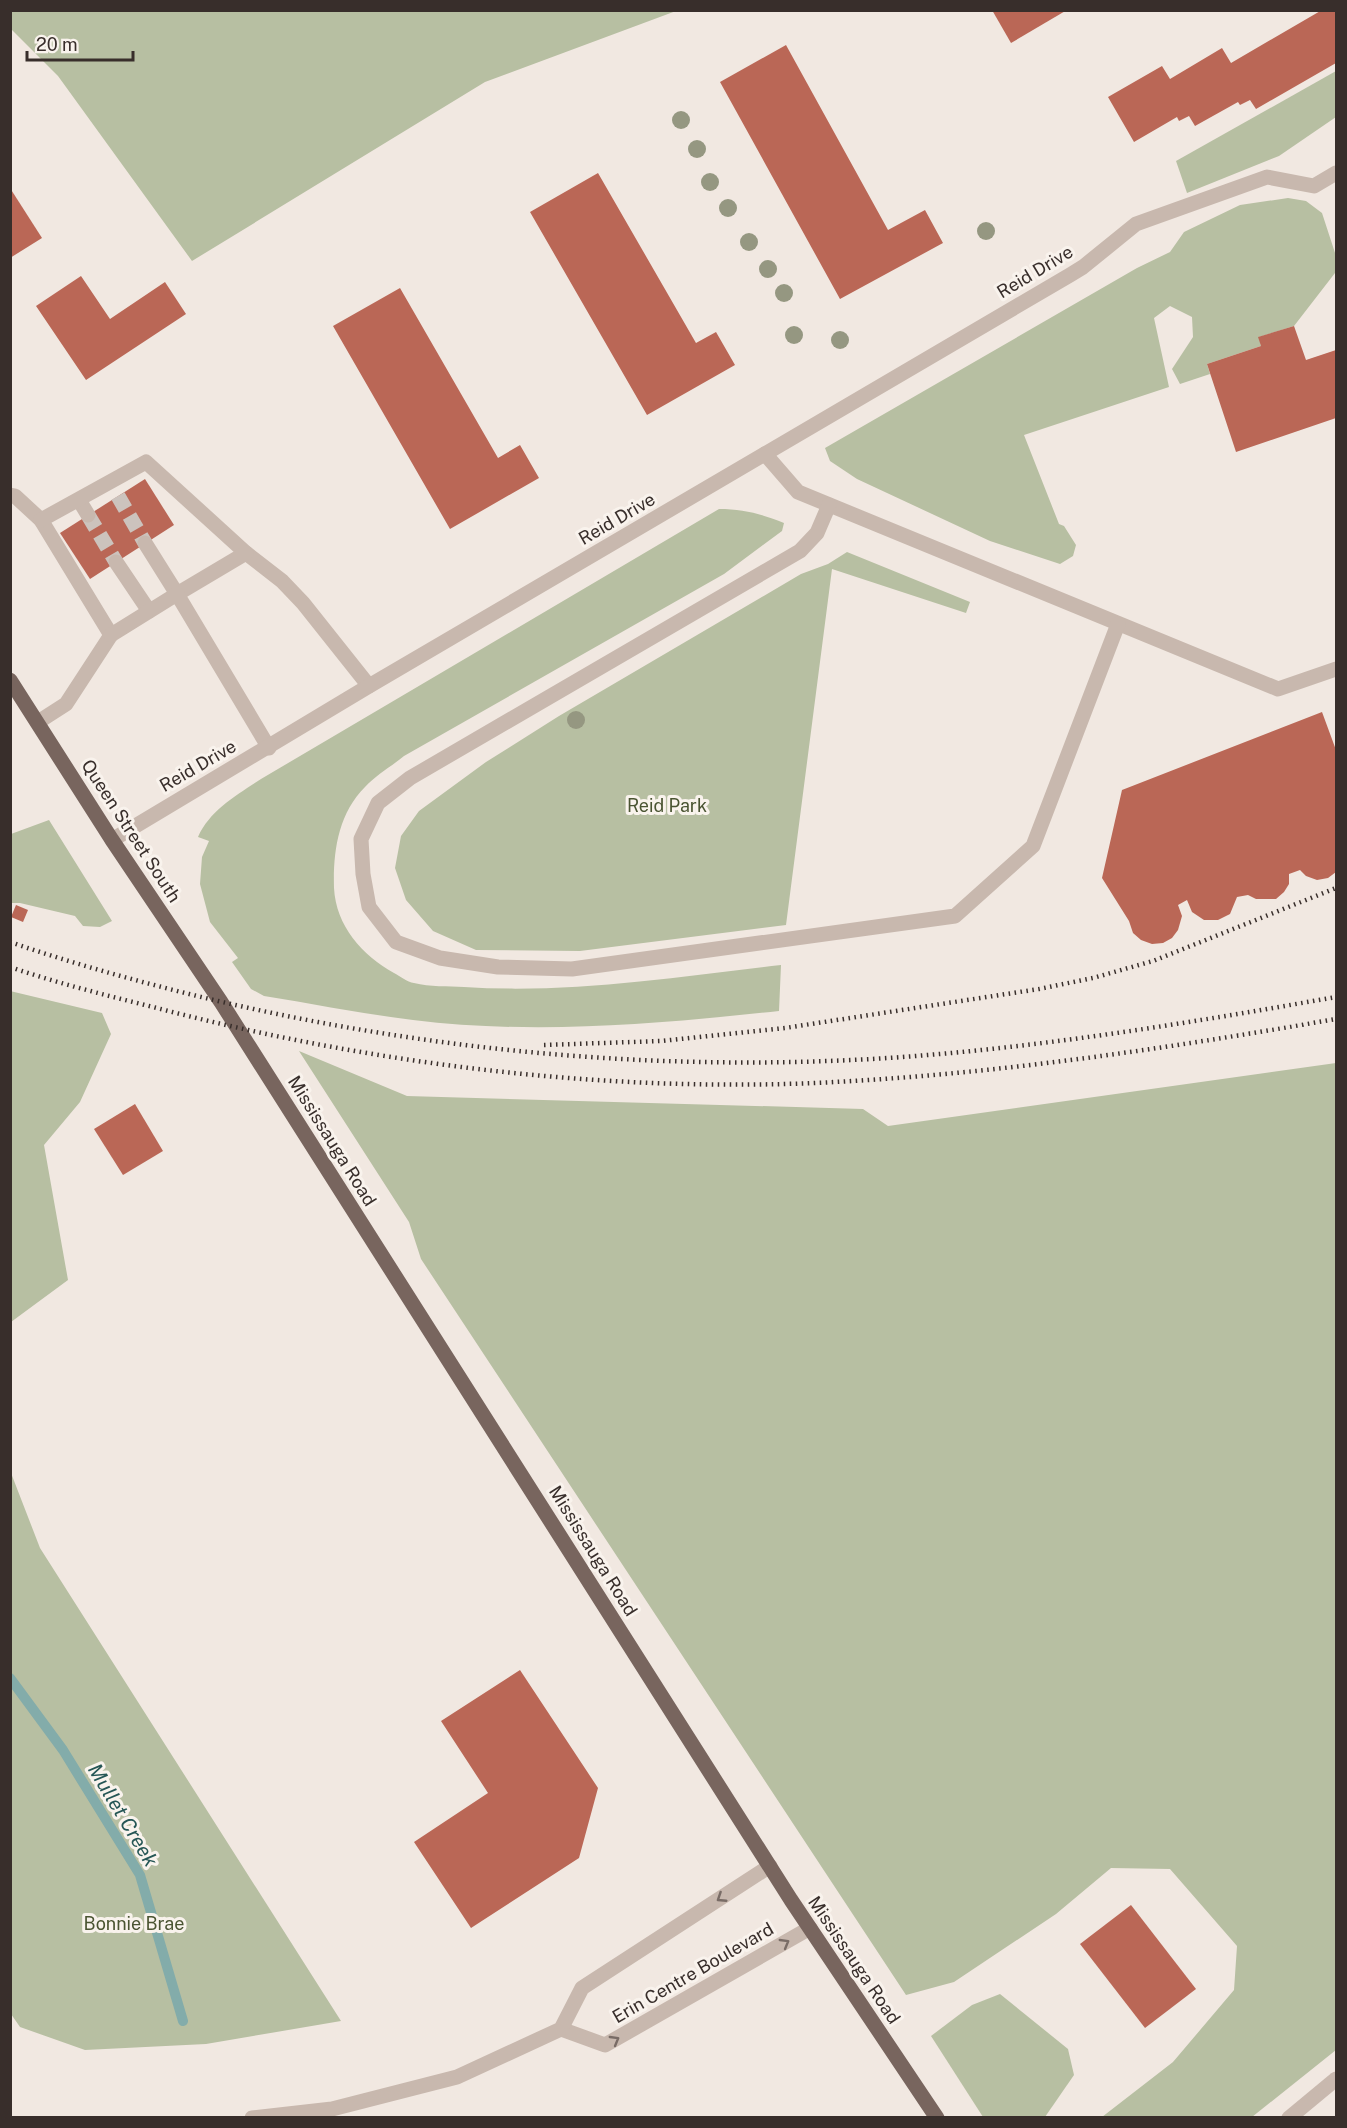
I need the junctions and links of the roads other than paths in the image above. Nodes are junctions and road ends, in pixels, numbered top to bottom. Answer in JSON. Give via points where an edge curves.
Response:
{"nodes":[{"id":1,"x":1336,"y":173,"type":"edge"},
{"id":2,"x":765,"y":454,"type":"junction"},
{"id":3,"x":109,"y":483,"type":"junction"},
{"id":4,"x":10,"y":495,"type":"edge"},
{"id":5,"x":118,"y":496,"type":"tunnel mouth"},
{"id":6,"x":79,"y":500,"type":"junction"},
{"id":7,"x":829,"y":505,"type":"junction"},
{"id":8,"x":88,"y":515,"type":"tunnel mouth"},
{"id":9,"x":41,"y":520,"type":"junction"},
{"id":10,"x":146,"y":543,"type":"tunnel mouth"},
{"id":11,"x":246,"y":553,"type":"junction"},
{"id":12,"x":116,"y":562,"type":"tunnel mouth"},
{"id":13,"x":177,"y":594,"type":"junction"},
{"id":14,"x":149,"y":611,"type":"junction"},
{"id":15,"x":1118,"y":624,"type":"junction"},
{"id":16,"x":111,"y":635,"type":"junction"},
{"id":17,"x":1336,"y":669,"type":"edge"},
{"id":18,"x":10,"y":680,"type":"edge"},
{"id":19,"x":369,"y":686,"type":"junction"},
{"id":20,"x":38,"y":722,"type":"junction"},
{"id":21,"x":269,"y":747,"type":"junction"},
{"id":22,"x":112,"y":840,"type":"junction"},
{"id":23,"x":221,"y":1002,"type":"joint"},
{"id":24,"x":770,"y":1866,"type":"junction"},
{"id":25,"x":810,"y":1928,"type":"junction"},
{"id":26,"x":561,"y":2029,"type":"junction"},
{"id":27,"x":1336,"y":2079,"type":"edge"},
{"id":28,"x":252,"y":2118,"type":"edge"},
{"id":29,"x":937,"y":2118,"type":"edge"},
{"id":30,"x":1289,"y":2118,"type":"edge"}],
"edges":[{"from":1,"to":2,"type":"street","name":"Reid Drive","via":[[1314,186],[1267,177],[1136,224],[1083,267]]},
{"from":2,"to":7,"type":"street","via":[[798,492]]},
{"from":2,"to":19,"type":"street","name":"Reid Drive"},
{"from":3,"to":5,"type":"street"},
{"from":3,"to":6,"type":"street"},
{"from":3,"to":11,"type":"street","via":[[146,462]]},
{"from":4,"to":9,"type":"street"},
{"from":6,"to":8,"type":"street"},
{"from":6,"to":9,"type":"street"},
{"from":7,"to":15,"type":"street"},
{"from":7,"to":15,"type":"street","via":[[817,533],[800,551],[410,778],[378,803],[361,838],[363,874],[369,907],[396,942],[440,958],[498,967],[573,969],[955,916],[1033,846]]},
{"from":9,"to":16,"type":"street"},
{"from":10,"to":13,"type":"street"},
{"from":11,"to":13,"type":"street"},
{"from":11,"to":19,"type":"street","via":[[303,603]]},
{"from":12,"to":14,"type":"street"},
{"from":13,"to":14,"type":"street"},
{"from":13,"to":21,"type":"street"},
{"from":14,"to":16,"type":"street"},
{"from":15,"to":17,"type":"street","via":[[1278,689]]},
{"from":16,"to":20,"type":"street","via":[[66,704]]},
{"from":18,"to":20,"type":"main road","name":"Queen Street South"},
{"from":19,"to":21,"type":"street","name":"Reid Drive"},
{"from":20,"to":22,"type":"main road","name":"Queen Street South"},
{"from":21,"to":22,"type":"street","name":"Reid Drive"},
{"from":22,"to":23,"type":"main road","name":"Queen Street South"},
{"from":23,"to":24,"type":"main road","name":"Mississauga Road"},
{"from":24,"to":25,"type":"main road","name":"Mississauga Road"},
{"from":24,"to":26,"type":"street","one_way":true,"via":[[582,1988]]},
{"from":26,"to":25,"type":"street","name":"Erin Centre Boulevard","one_way":true,"via":[[606,2045]]},
{"from":25,"to":29,"type":"main road","name":"Mississauga Road"},
{"from":26,"to":28,"type":"street","via":[[457,2077],[332,2109]]},
{"from":27,"to":30,"type":"street"}]}
